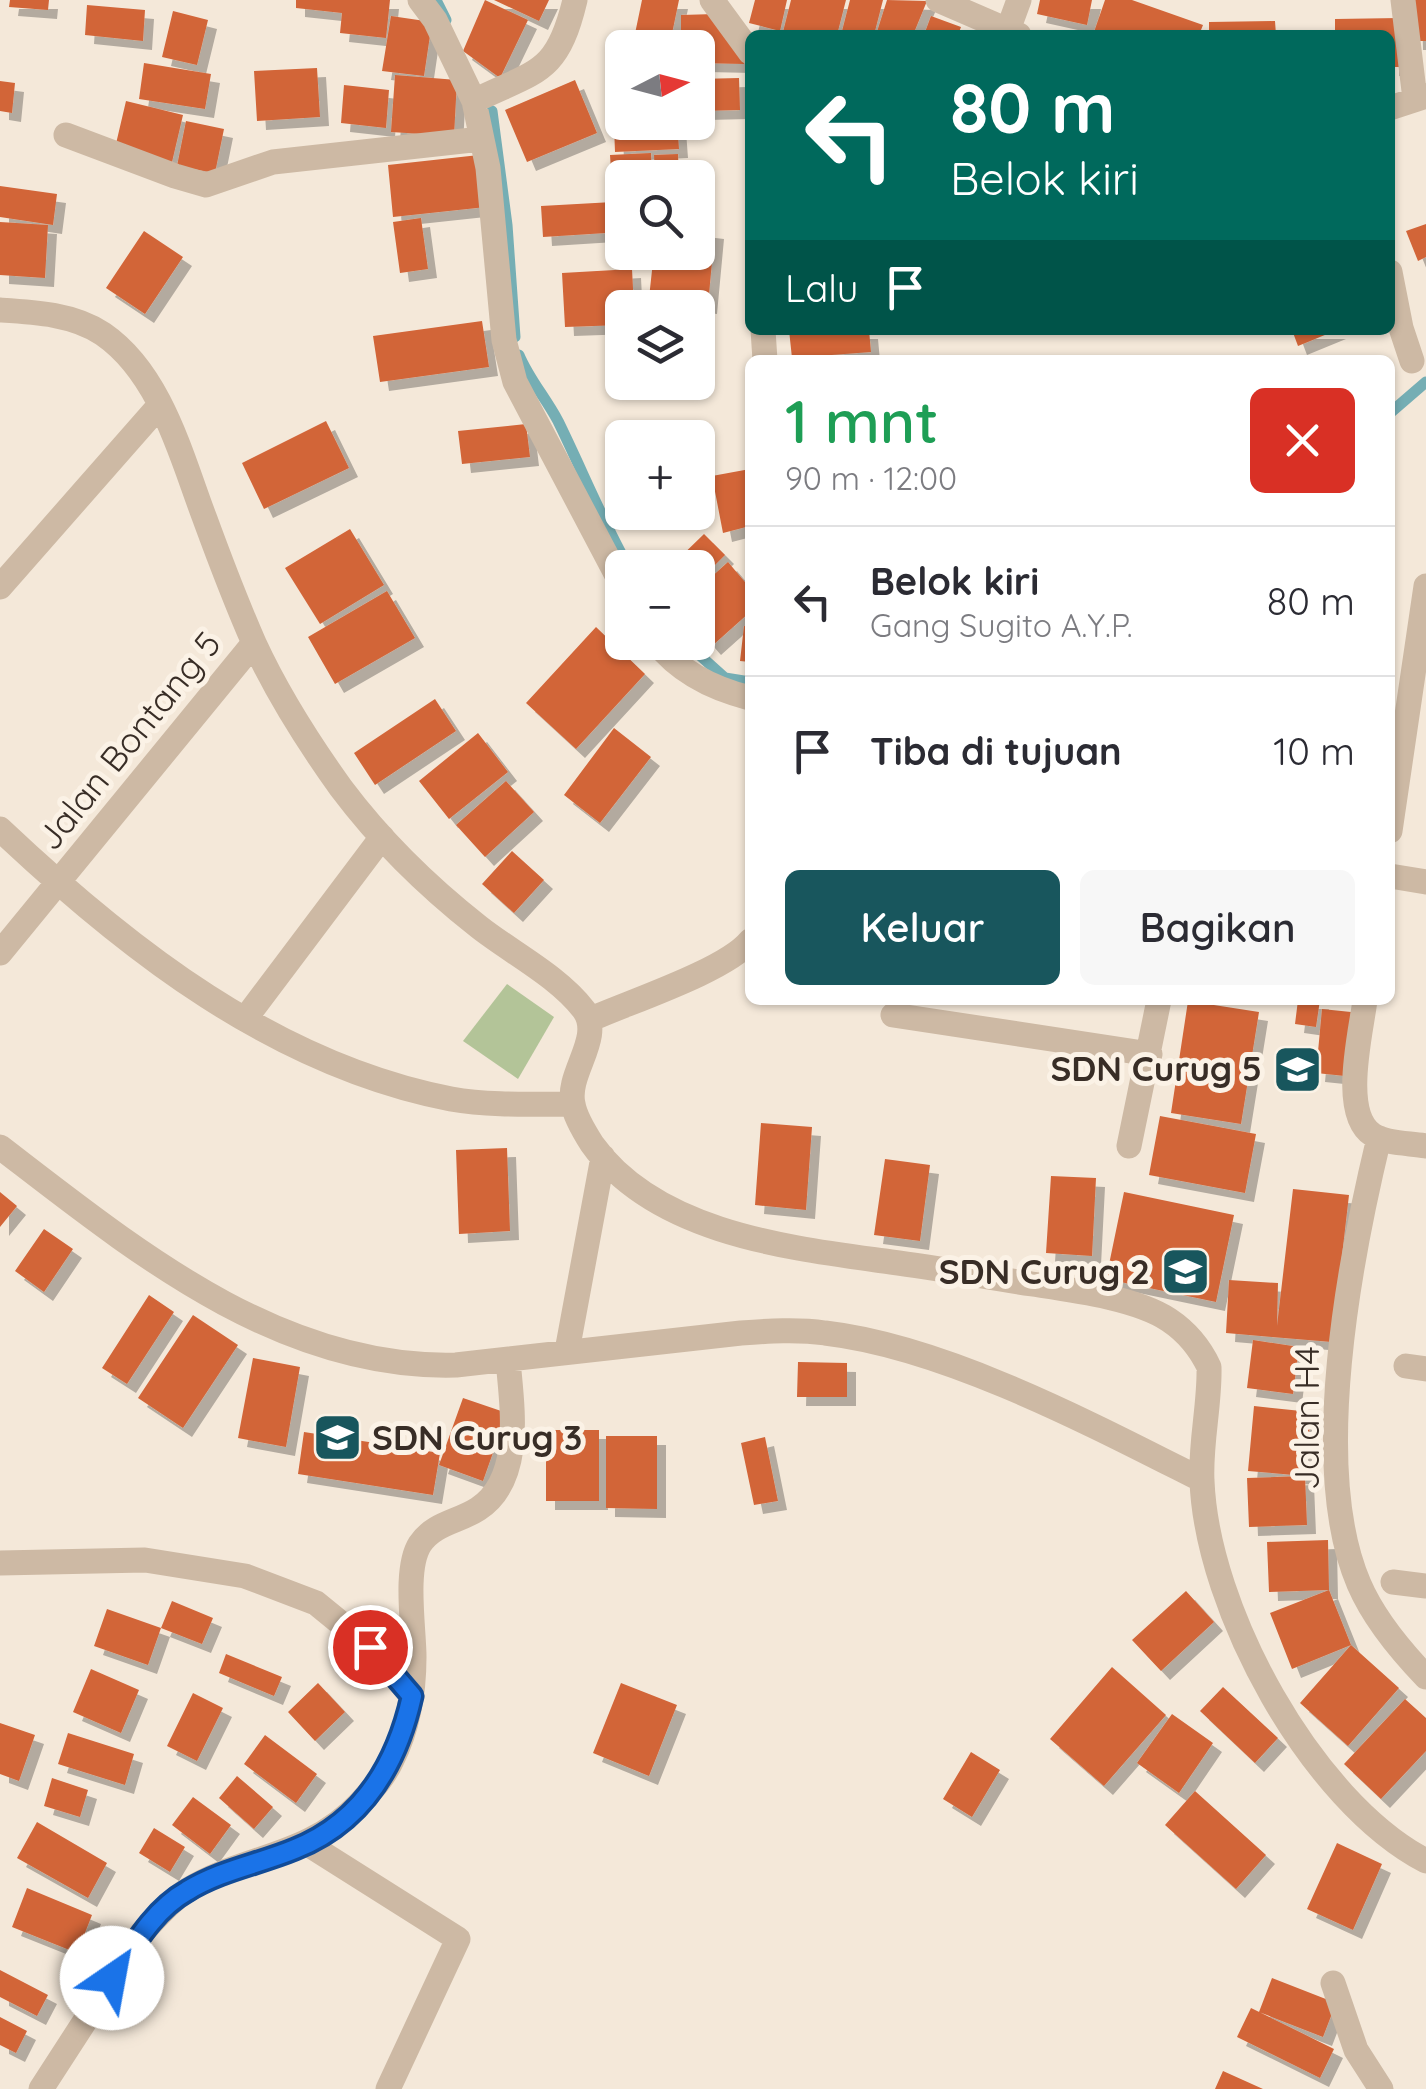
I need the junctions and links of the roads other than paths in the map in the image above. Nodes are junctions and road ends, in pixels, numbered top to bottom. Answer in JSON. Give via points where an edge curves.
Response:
{"nodes":[{"id":1,"x":420,"y":0,"type":"edge"},
{"id":2,"x":575,"y":0,"type":"edge"},
{"id":3,"x":712,"y":0,"type":"edge"},
{"id":4,"x":938,"y":0,"type":"edge"},
{"id":5,"x":1019,"y":0,"type":"edge"},
{"id":6,"x":1402,"y":0,"type":"edge"},
{"id":7,"x":1009,"y":30,"type":"edge"},
{"id":8,"x":1014,"y":30,"type":"edge"},
{"id":9,"x":745,"y":45,"type":"edge"},
{"id":10,"x":478,"y":99,"type":"junction"},
{"id":11,"x":1410,"y":101,"type":"edge"},
{"id":12,"x":66,"y":135,"type":"dead end"},
{"id":13,"x":482,"y":139,"type":"junction"},
{"id":14,"x":1395,"y":297,"type":"edge"},
{"id":15,"x":0,"y":310,"type":"edge"},
{"id":16,"x":1412,"y":361,"type":"dead end"},
{"id":17,"x":159,"y":406,"type":"junction"},
{"id":18,"x":605,"y":553,"type":"edge"},
{"id":19,"x":1426,"y":586,"type":"edge"},
{"id":20,"x":0,"y":587,"type":"edge"},
{"id":21,"x":254,"y":642,"type":"junction"},
{"id":22,"x":670,"y":660,"type":"edge"},
{"id":23,"x":1418,"y":686,"type":"edge"},
{"id":24,"x":745,"y":696,"type":"edge"},
{"id":25,"x":1395,"y":805,"type":"edge"},
{"id":26,"x":0,"y":829,"type":"edge"},
{"id":27,"x":382,"y":837,"type":"junction"},
{"id":28,"x":1395,"y":877,"type":"edge"},
{"id":29,"x":1426,"y":882,"type":"edge"},
{"id":30,"x":57,"y":883,"type":"junction"},
{"id":31,"x":745,"y":945,"type":"edge"},
{"id":32,"x":0,"y":953,"type":"edge"},
{"id":33,"x":1158,"y":1005,"type":"edge"},
{"id":34,"x":1364,"y":1005,"type":"edge"},
{"id":35,"x":893,"y":1015,"type":"dead end"},
{"id":36,"x":245,"y":1019,"type":"junction"},
{"id":37,"x":589,"y":1020,"type":"junction"},
{"id":38,"x":1150,"y":1054,"type":"junction"},
{"id":39,"x":573,"y":1104,"type":"junction"},
{"id":40,"x":1379,"y":1138,"type":"junction"},
{"id":41,"x":1129,"y":1146,"type":"dead end"},
{"id":42,"x":1426,"y":1146,"type":"edge"},
{"id":43,"x":0,"y":1147,"type":"edge"},
{"id":44,"x":603,"y":1157,"type":"junction"},
{"id":45,"x":568,"y":1350,"type":"junction"},
{"id":46,"x":508,"y":1360,"type":"junction"},
{"id":47,"x":1202,"y":1480,"type":"junction"},
{"id":48,"x":0,"y":1563,"type":"edge"},
{"id":49,"x":1393,"y":1582,"type":"dead end"},
{"id":50,"x":1426,"y":1586,"type":"edge"},
{"id":51,"x":1426,"y":1677,"type":"edge"},
{"id":52,"x":412,"y":1696,"type":"junction"},
{"id":53,"x":306,"y":1844,"type":"junction"},
{"id":54,"x":1426,"y":1861,"type":"edge"},
{"id":55,"x":1333,"y":1983,"type":"dead end"},
{"id":56,"x":41,"y":2089,"type":"edge"},
{"id":57,"x":388,"y":2089,"type":"edge"},
{"id":58,"x":1381,"y":2089,"type":"edge"}],
"edges":[{"from":1,"to":10,"type":"street"},
{"from":2,"to":10,"type":"street","via":[[565,38],[544,69]]},
{"from":3,"to":9,"type":"street"},
{"from":4,"to":7,"type":"street"},
{"from":5,"to":8,"type":"street"},
{"from":6,"to":11,"type":"street"},
{"from":10,"to":13,"type":"street"},
{"from":12,"to":13,"type":"street","via":[[206,184],[273,162]]},
{"from":13,"to":18,"type":"street","via":[[504,340],[515,382]]},
{"from":14,"to":16,"type":"street"},
{"from":15,"to":17,"type":"street","via":[[66,318],[102,333],[137,365]]},
{"from":17,"to":20,"type":"street"},
{"from":17,"to":21,"type":"street"},
{"from":19,"to":23,"type":"street"},
{"from":21,"to":27,"type":"street","via":[[302,731]]},
{"from":21,"to":30,"type":"street","name":"Jalan Bontang 5"},
{"from":22,"to":24,"type":"street"},
{"from":23,"to":25,"type":"street"},
{"from":26,"to":30,"type":"street"},
{"from":27,"to":36,"type":"street"},
{"from":27,"to":37,"type":"street"},
{"from":28,"to":29,"type":"street"},
{"from":30,"to":32,"type":"street","name":"Jalan Bontang 5"},
{"from":30,"to":36,"type":"street","via":[[157,964]]},
{"from":31,"to":37,"type":"street","via":[[713,968]]},
{"from":33,"to":38,"type":"street"},
{"from":34,"to":40,"type":"street","via":[[1356,1109]]},
{"from":35,"to":38,"type":"street"},
{"from":36,"to":39,"type":"street","via":[[374,1079],[454,1100]]},
{"from":37,"to":39,"type":"street"},
{"from":38,"to":41,"type":"street"},
{"from":39,"to":44,"type":"street"},
{"from":40,"to":42,"type":"street"},
{"from":40,"to":51,"type":"street","name":"Jalan H4","via":[[1338,1352],[1340,1500],[1360,1585]]},
{"from":43,"to":46,"type":"street","via":[[162,1266],[253,1318],[379,1360],[417,1366]]},
{"from":44,"to":45,"type":"street"},
{"from":44,"to":47,"type":"street","via":[[698,1222],[826,1255],[1049,1287],[1166,1318],[1202,1351],[1209,1367]]},
{"from":45,"to":46,"type":"street"},
{"from":45,"to":47,"type":"street","via":[[784,1330],[826,1333],[993,1382]]},
{"from":46,"to":52,"type":"street","via":[[514,1416],[501,1480],[477,1510],[433,1530],[418,1546]]},
{"from":47,"to":54,"type":"street","via":[[1221,1584],[1267,1688],[1361,1815]]},
{"from":48,"to":52,"type":"street","via":[[145,1560],[244,1576],[316,1603],[370,1647]]},
{"from":49,"to":50,"type":"street"},
{"from":52,"to":53,"type":"street","via":[[391,1764],[346,1817]]},
{"from":53,"to":56,"type":"street","via":[[208,1881],[162,1911]]},
{"from":53,"to":57,"type":"street","via":[[458,1938]]},
{"from":55,"to":58,"type":"street","via":[[1356,2050]]}]}
